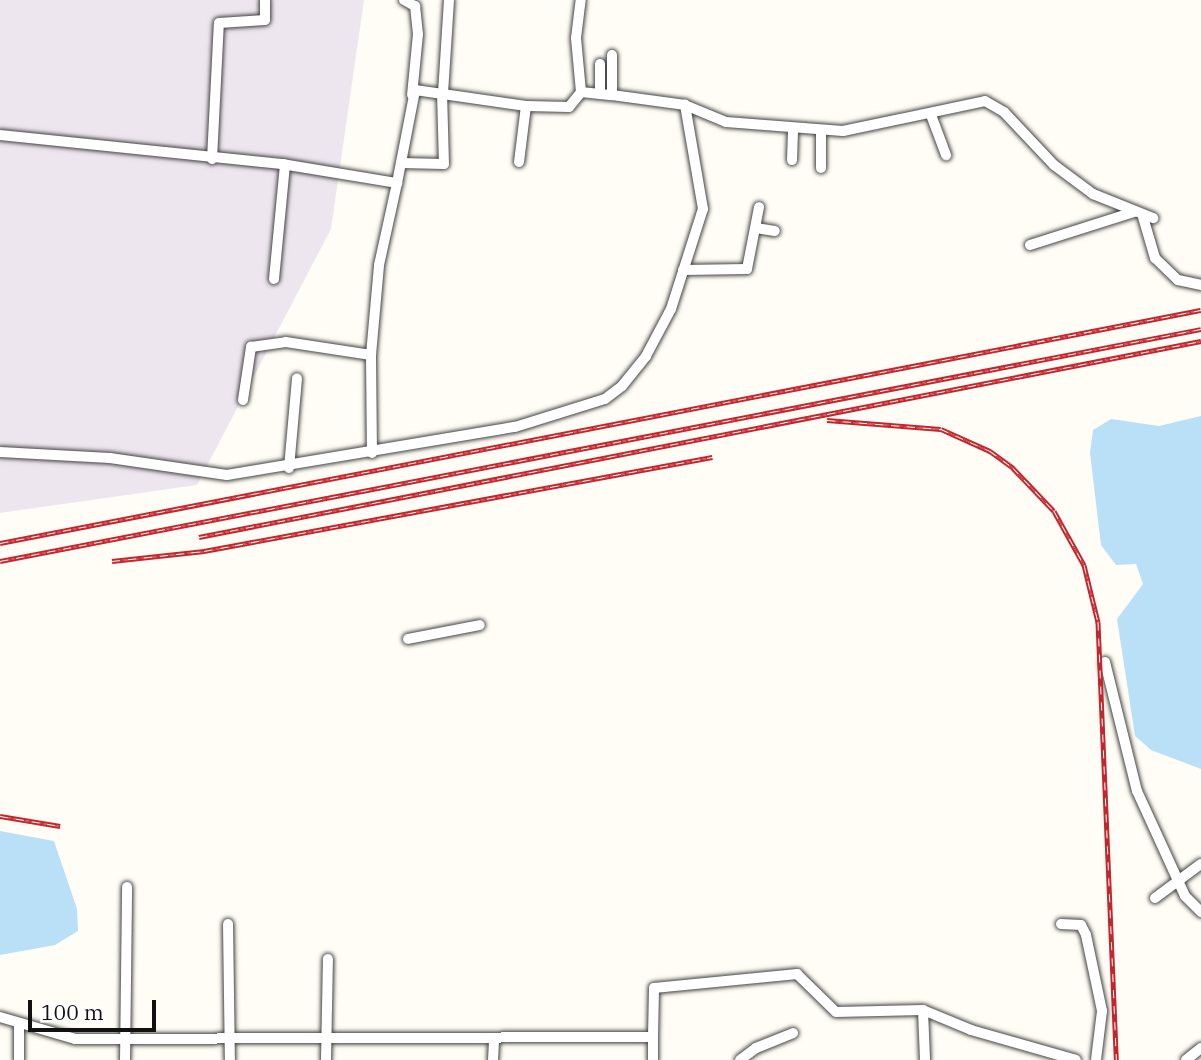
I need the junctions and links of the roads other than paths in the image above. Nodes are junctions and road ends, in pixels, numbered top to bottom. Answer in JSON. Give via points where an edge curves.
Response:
{"nodes":[{"id":1,"x":265,"y":0,"type":"edge"},
{"id":2,"x":404,"y":0,"type":"edge"},
{"id":3,"x":449,"y":0,"type":"edge"},
{"id":4,"x":581,"y":0,"type":"edge"},
{"id":5,"x":612,"y":55,"type":"dead end"},
{"id":6,"x":600,"y":64,"type":"dead end"},
{"id":7,"x":581,"y":92,"type":"junction"},
{"id":8,"x":443,"y":93,"type":"junction"},
{"id":9,"x":600,"y":94,"type":"junction"},
{"id":10,"x":612,"y":94,"type":"junction"},
{"id":11,"x":412,"y":97,"type":"junction"},
{"id":12,"x":685,"y":105,"type":"junction"},
{"id":13,"x":526,"y":106,"type":"junction"},
{"id":14,"x":931,"y":115,"type":"junction"},
{"id":15,"x":793,"y":130,"type":"junction"},
{"id":16,"x":821,"y":131,"type":"junction"},
{"id":17,"x":0,"y":135,"type":"edge"},
{"id":18,"x":946,"y":155,"type":"dead end"},
{"id":19,"x":212,"y":159,"type":"junction"},
{"id":20,"x":792,"y":160,"type":"dead end"},
{"id":21,"x":401,"y":163,"type":"junction"},
{"id":22,"x":519,"y":163,"type":"dead end"},
{"id":23,"x":285,"y":165,"type":"junction"},
{"id":24,"x":821,"y":168,"type":"dead end"},
{"id":25,"x":397,"y":183,"type":"junction"},
{"id":26,"x":759,"y":207,"type":"dead end"},
{"id":27,"x":1143,"y":216,"type":"junction"},
{"id":28,"x":756,"y":228,"type":"junction"},
{"id":29,"x":775,"y":231,"type":"dead end"},
{"id":30,"x":1030,"y":245,"type":"dead end"},
{"id":31,"x":683,"y":270,"type":"junction"},
{"id":32,"x":274,"y":279,"type":"dead end"},
{"id":33,"x":1201,"y":285,"type":"edge"},
{"id":34,"x":371,"y":355,"type":"junction"},
{"id":35,"x":297,"y":378,"type":"dead end"},
{"id":36,"x":243,"y":400,"type":"dead end"},
{"id":37,"x":0,"y":452,"type":"edge"},
{"id":38,"x":372,"y":453,"type":"junction"},
{"id":39,"x":289,"y":468,"type":"junction"},
{"id":40,"x":480,"y":625,"type":"dead end"},
{"id":41,"x":408,"y":639,"type":"dead end"},
{"id":42,"x":1105,"y":662,"type":"dead end"},
{"id":43,"x":1201,"y":864,"type":"edge"},
{"id":44,"x":1178,"y":882,"type":"junction"},
{"id":45,"x":127,"y":887,"type":"dead end"},
{"id":46,"x":1155,"y":898,"type":"dead end"},
{"id":47,"x":1201,"y":912,"type":"edge"},
{"id":48,"x":228,"y":924,"type":"dead end"},
{"id":49,"x":1060,"y":924,"type":"dead end"},
{"id":50,"x":328,"y":958,"type":"dead end"},
{"id":51,"x":923,"y":1010,"type":"junction"},
{"id":52,"x":0,"y":1017,"type":"edge"},
{"id":53,"x":19,"y":1024,"type":"junction"},
{"id":54,"x":793,"y":1033,"type":"dead end"},
{"id":55,"x":653,"y":1037,"type":"junction"},
{"id":56,"x":126,"y":1039,"type":"junction"},
{"id":57,"x":326,"y":1039,"type":"junction"},
{"id":58,"x":230,"y":1040,"type":"junction"},
{"id":59,"x":494,"y":1040,"type":"junction"},
{"id":60,"x":1201,"y":1048,"type":"edge"},
{"id":61,"x":19,"y":1060,"type":"edge"},
{"id":62,"x":125,"y":1060,"type":"edge"},
{"id":63,"x":230,"y":1060,"type":"edge"},
{"id":64,"x":326,"y":1060,"type":"edge"},
{"id":65,"x":493,"y":1060,"type":"edge"},
{"id":66,"x":653,"y":1060,"type":"edge"},
{"id":67,"x":740,"y":1060,"type":"edge"},
{"id":68,"x":925,"y":1060,"type":"edge"},
{"id":69,"x":1076,"y":1060,"type":"edge"},
{"id":70,"x":1096,"y":1060,"type":"edge"},
{"id":71,"x":1187,"y":1060,"type":"edge"}],
"edges":[{"from":1,"to":19,"type":"street","via":[[265,20],[219,23]]},
{"from":2,"to":11,"type":"street","via":[[404,4],[415,6],[418,34]]},
{"from":3,"to":8,"type":"street"},
{"from":4,"to":7,"type":"street","via":[[576,38]]},
{"from":5,"to":10,"type":"street"},
{"from":6,"to":9,"type":"street"},
{"from":7,"to":9,"type":"street"},
{"from":7,"to":13,"type":"street","via":[[569,107]]},
{"from":8,"to":11,"type":"street","via":[[415,90]]},
{"from":8,"to":13,"type":"street"},
{"from":8,"to":21,"type":"street","via":[[444,164]]},
{"from":9,"to":10,"type":"street"},
{"from":10,"to":12,"type":"street"},
{"from":11,"to":21,"type":"street"},
{"from":12,"to":15,"type":"street","via":[[726,122]]},
{"from":12,"to":31,"type":"street","via":[[703,209]]},
{"from":13,"to":22,"type":"street"},
{"from":14,"to":16,"type":"street"},
{"from":14,"to":18,"type":"street"},
{"from":14,"to":27,"type":"street","via":[[985,101],[1093,194]]},
{"from":15,"to":16,"type":"street"},
{"from":15,"to":20,"type":"street"},
{"from":16,"to":24,"type":"street"},
{"from":17,"to":19,"type":"street"},
{"from":19,"to":23,"type":"street"},
{"from":21,"to":25,"type":"street"},
{"from":23,"to":25,"type":"street"},
{"from":23,"to":32,"type":"street"},
{"from":25,"to":34,"type":"street","via":[[379,265]]},
{"from":26,"to":28,"type":"street"},
{"from":27,"to":30,"type":"street"},
{"from":27,"to":33,"type":"street","via":[[1155,258],[1178,281]]},
{"from":28,"to":29,"type":"street"},
{"from":28,"to":31,"type":"street","via":[[747,269]]},
{"from":31,"to":38,"type":"street","via":[[671,309],[646,356],[605,399],[514,427]]},
{"from":34,"to":36,"type":"street","via":[[286,342],[251,347]]},
{"from":34,"to":38,"type":"street"},
{"from":35,"to":39,"type":"street"},
{"from":37,"to":39,"type":"street","via":[[137,461],[227,475]]},
{"from":38,"to":39,"type":"street"},
{"from":40,"to":41,"type":"street"},
{"from":42,"to":44,"type":"street","via":[[1137,791]]},
{"from":43,"to":44,"type":"street"},
{"from":44,"to":46,"type":"street"},
{"from":44,"to":47,"type":"street"},
{"from":45,"to":56,"type":"street"},
{"from":48,"to":58,"type":"street"},
{"from":49,"to":70,"type":"street","via":[[1081,925],[1086,935],[1102,1011]]},
{"from":50,"to":57,"type":"street"},
{"from":51,"to":55,"type":"street","via":[[836,1012],[797,974],[789,974],[654,988]]},
{"from":51,"to":68,"type":"street"},
{"from":51,"to":69,"type":"street","via":[[971,1030]]},
{"from":52,"to":53,"type":"street"},
{"from":53,"to":56,"type":"street","via":[[75,1039]]},
{"from":53,"to":61,"type":"street"},
{"from":54,"to":67,"type":"street"},
{"from":55,"to":59,"type":"street"},
{"from":55,"to":66,"type":"street"},
{"from":56,"to":58,"type":"street"},
{"from":56,"to":62,"type":"street"},
{"from":57,"to":58,"type":"street"},
{"from":57,"to":59,"type":"street"},
{"from":57,"to":64,"type":"street"},
{"from":58,"to":63,"type":"street"},
{"from":59,"to":65,"type":"street"},
{"from":60,"to":71,"type":"street"}]}
